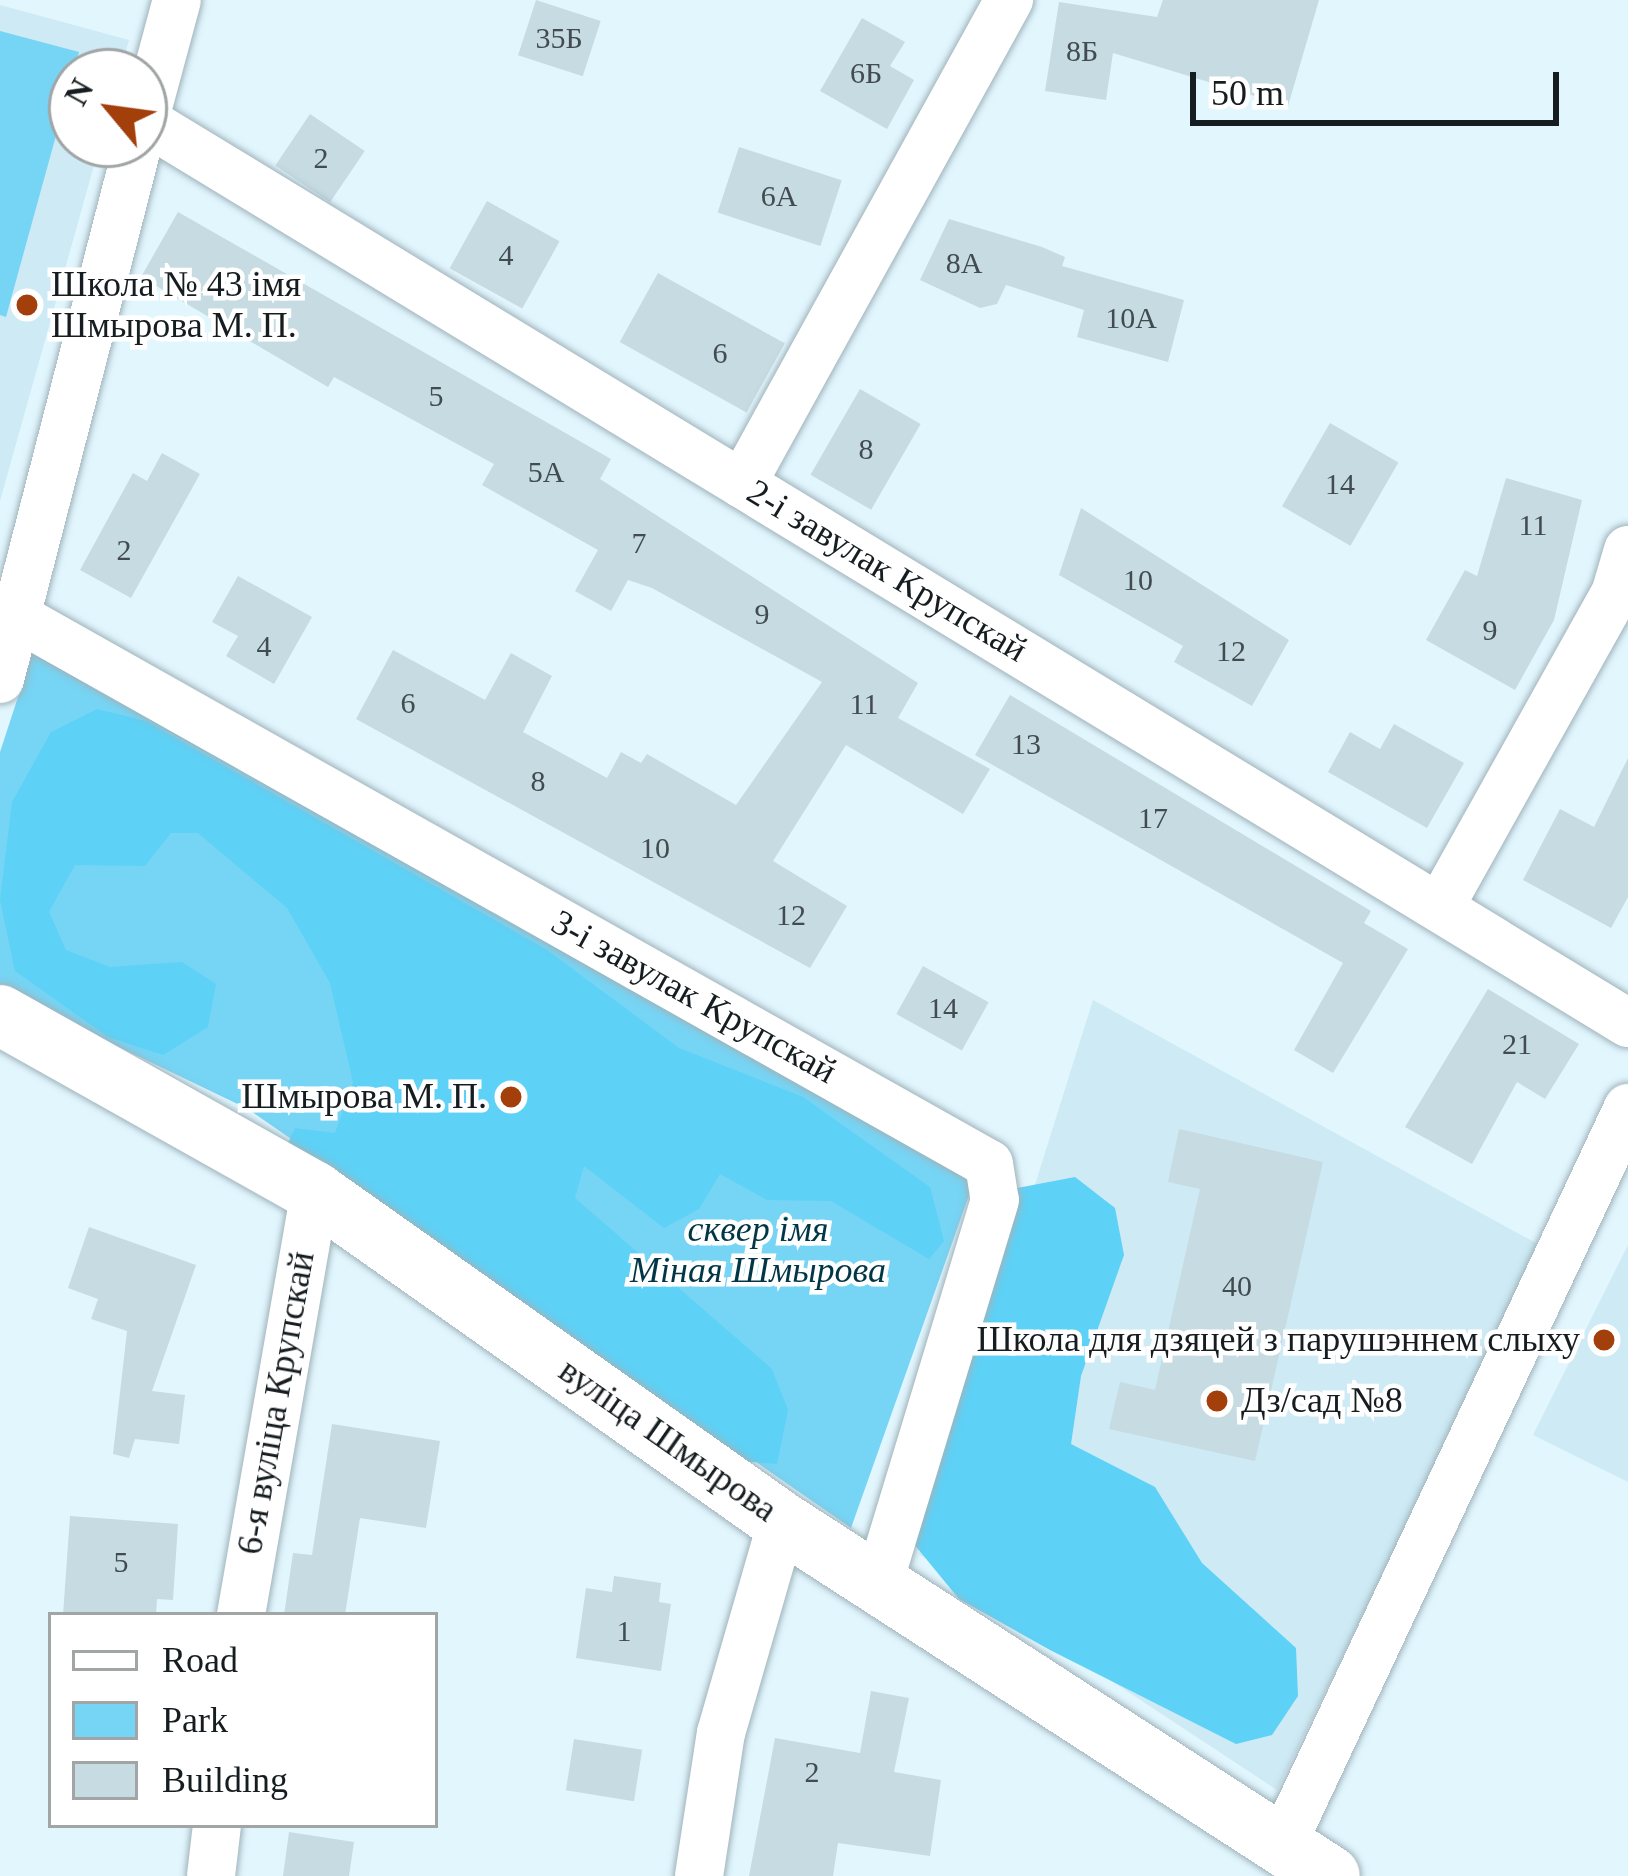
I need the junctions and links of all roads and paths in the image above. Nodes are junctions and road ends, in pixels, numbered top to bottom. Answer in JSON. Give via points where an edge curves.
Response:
{"nodes":[{"id":1,"x":177,"y":0,"type":"edge"},
{"id":2,"x":1009,"y":0,"type":"edge"},
{"id":3,"x":164,"y":48,"type":"edge"},
{"id":4,"x":168,"y":136,"type":"edge"},
{"id":5,"x":132,"y":168,"type":"edge"},
{"id":6,"x":742,"y":484,"type":"junction"},
{"id":7,"x":1628,"y":550,"type":"edge"},
{"id":8,"x":17,"y":616,"type":"junction"},
{"id":9,"x":0,"y":679,"type":"edge"},
{"id":10,"x":1442,"y":903,"type":"junction"},
{"id":11,"x":0,"y":1015,"type":"edge"},
{"id":12,"x":1628,"y":1023,"type":"edge"},
{"id":13,"x":1628,"y":1108,"type":"edge"},
{"id":14,"x":315,"y":1192,"type":"junction"},
{"id":15,"x":782,"y":1522,"type":"junction"},
{"id":16,"x":879,"y":1582,"type":"junction"},
{"id":17,"x":242,"y":1612,"type":"edge"},
{"id":18,"x":217,"y":1828,"type":"edge"},
{"id":19,"x":1306,"y":1859,"type":"edge"},
{"id":20,"x":211,"y":1876,"type":"edge"},
{"id":21,"x":699,"y":1876,"type":"edge"}],
"edges":[{"from":1,"to":3,"type":"street"},
{"from":2,"to":6,"type":"street"},
{"from":4,"to":6,"type":"street","name":"2-і завулак Крупскай"},
{"from":5,"to":8,"type":"street"},
{"from":6,"to":10,"type":"street","name":"2-і завулак Крупскай"},
{"from":7,"to":10,"type":"street","via":[[1615,594]]},
{"from":8,"to":9,"type":"street"},
{"from":8,"to":16,"type":"street","name":"3-і завулак Крупскай","via":[[989,1164],[995,1199]]},
{"from":10,"to":12,"type":"street","name":"2-і завулак Крупскай"},
{"from":11,"to":14,"type":"street","name":"вуліца Шмырова"},
{"from":13,"to":19,"type":"street"},
{"from":14,"to":15,"type":"street","name":"вуліца Шмырова"},
{"from":14,"to":17,"type":"street","name":"6-я вуліца Крупскай","via":[[259,1465]]},
{"from":15,"to":16,"type":"street","name":"вуліца Шмырова"},
{"from":15,"to":21,"type":"street","via":[[722,1733]]},
{"from":16,"to":19,"type":"street","name":"вуліца Шмырова"},
{"from":18,"to":20,"type":"street"}]}
